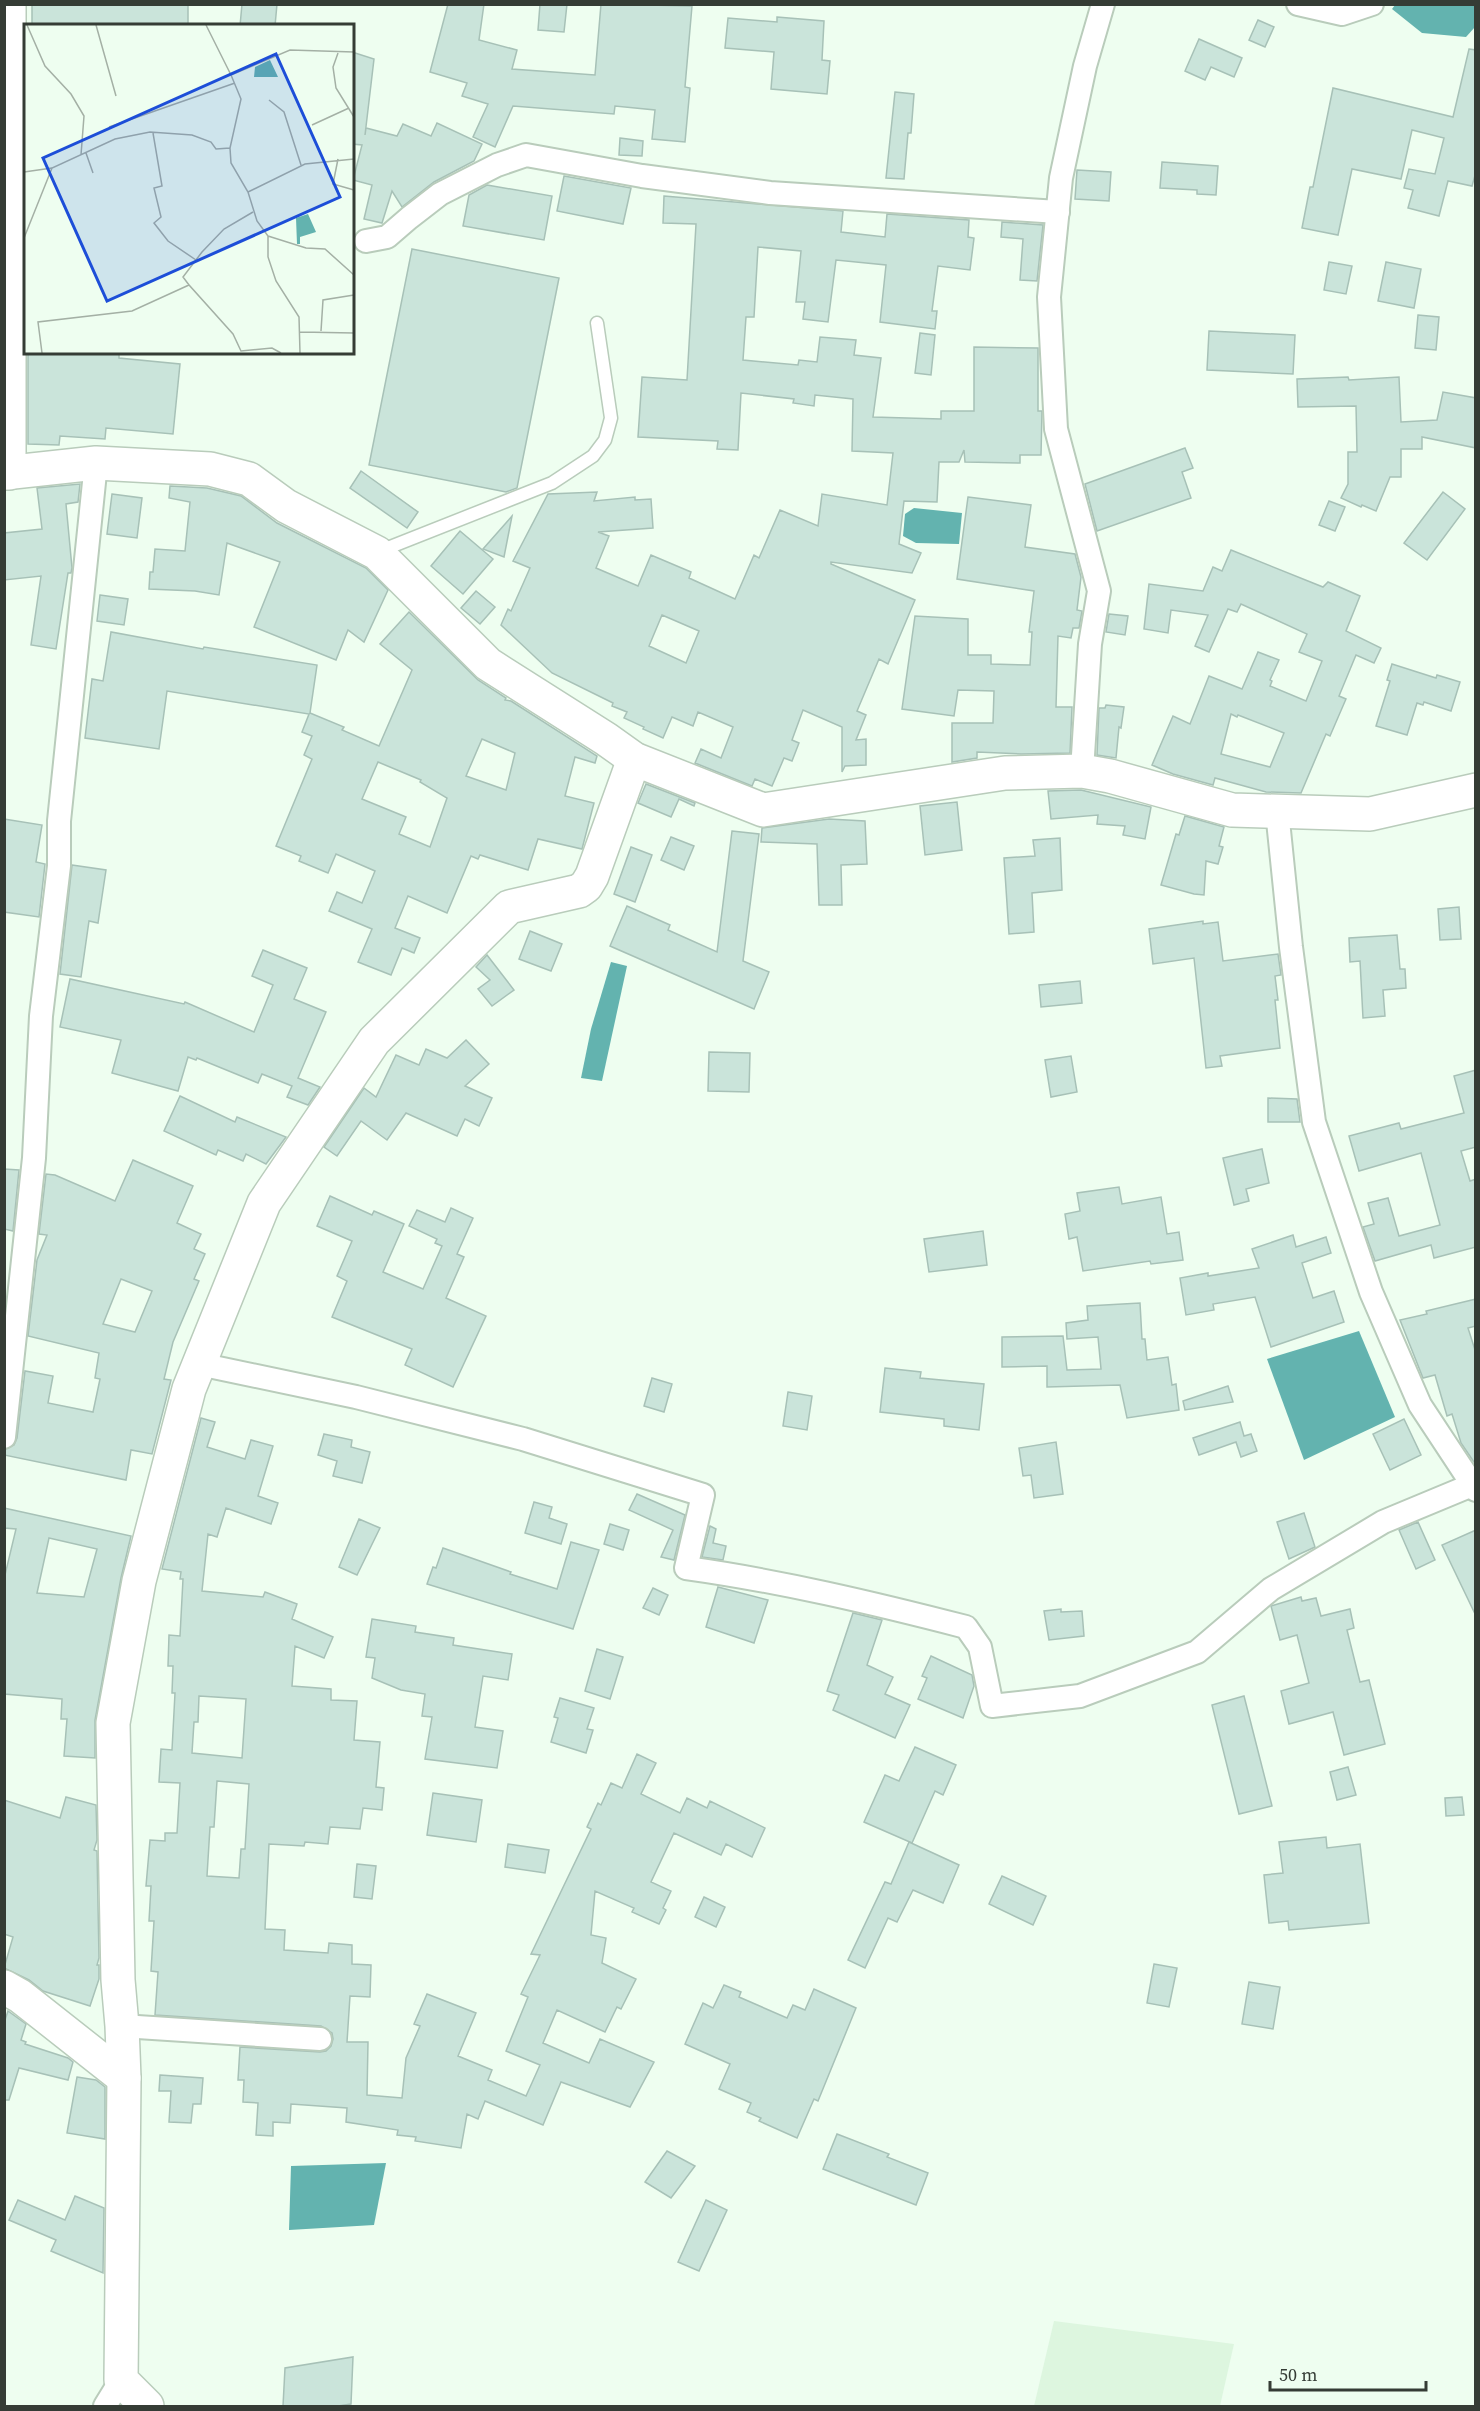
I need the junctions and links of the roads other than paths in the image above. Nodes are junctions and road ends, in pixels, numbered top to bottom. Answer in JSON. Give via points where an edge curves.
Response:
{"nodes":[{"id":1,"x":9,"y":4,"type":"edge"},
{"id":2,"x":1103,"y":4,"type":"edge"},
{"id":3,"x":1298,"y":4,"type":"edge"},
{"id":4,"x":1372,"y":4,"type":"edge"},
{"id":5,"x":1058,"y":212,"type":"junction"},
{"id":6,"x":366,"y":241,"type":"dead end"},
{"id":7,"x":597,"y":323,"type":"dead end"},
{"id":8,"x":96,"y":463,"type":"junction"},
{"id":9,"x":7,"y":473,"type":"edge"},
{"id":10,"x":376,"y":553,"type":"junction"},
{"id":11,"x":634,"y":759,"type":"junction"},
{"id":12,"x":1082,"y":771,"type":"junction"},
{"id":13,"x":1476,"y":790,"type":"edge"},
{"id":14,"x":1277,"y":811,"type":"junction"},
{"id":15,"x":199,"y":1364,"type":"junction"},
{"id":16,"x":4,"y":1437,"type":"edge"},
{"id":17,"x":1474,"y":1487,"type":"edge"},
{"id":18,"x":4,"y":1987,"type":"edge"},
{"id":19,"x":122,"y":2026,"type":"junction"},
{"id":20,"x":320,"y":2039,"type":"dead end"},
{"id":21,"x":124,"y":2078,"type":"junction"},
{"id":22,"x":113,"y":2393,"type":"edge"},
{"id":23,"x":147,"y":2406,"type":"edge"}],
"edges":[{"from":1,"to":9,"type":"main road"},
{"from":2,"to":5,"type":"street","via":[[1084,66],[1061,178]]},
{"from":3,"to":4,"type":"street","via":[[1342,14]]},
{"from":5,"to":6,"type":"street","via":[[770,193],[526,155],[440,194],[387,237]]},
{"from":5,"to":12,"type":"street","via":[[1049,297],[1056,429],[1099,591],[1090,644]]},
{"from":7,"to":10,"type":"lane","via":[[611,418],[605,440],[593,456],[552,483]]},
{"from":8,"to":9,"type":"main road"},
{"from":8,"to":10,"type":"main road","via":[[210,469],[249,479],[286,506]]},
{"from":8,"to":16,"type":"street","via":[[58,821],[59,866],[41,1016],[34,1158]]},
{"from":10,"to":11,"type":"main road","via":[[488,664]]},
{"from":11,"to":12,"type":"main road","via":[[763,810],[1005,772]]},
{"from":11,"to":15,"type":"main road","via":[[586,886],[579,891],[508,907],[374,1041],[264,1203]]},
{"from":12,"to":14,"type":"main road","via":[[1232,810]]},
{"from":13,"to":14,"type":"main road","via":[[1370,814]]},
{"from":14,"to":17,"type":"street","via":[[1314,1122],[1371,1292],[1420,1406]]},
{"from":15,"to":17,"type":"street","via":[[356,1397],[523,1439],[703,1495],[686,1568],[739,1575],[966,1627],[980,1647],[992,1706],[1080,1696],[1197,1652],[1282,1582],[1383,1522]]},
{"from":15,"to":19,"type":"main road","via":[[189,1389],[140,1581],[112,1723]]},
{"from":18,"to":21,"type":"main road"},
{"from":19,"to":20,"type":"street"},
{"from":19,"to":21,"type":"main road"},
{"from":21,"to":22,"type":"main road"},
{"from":22,"to":23,"type":"main road"}]}
